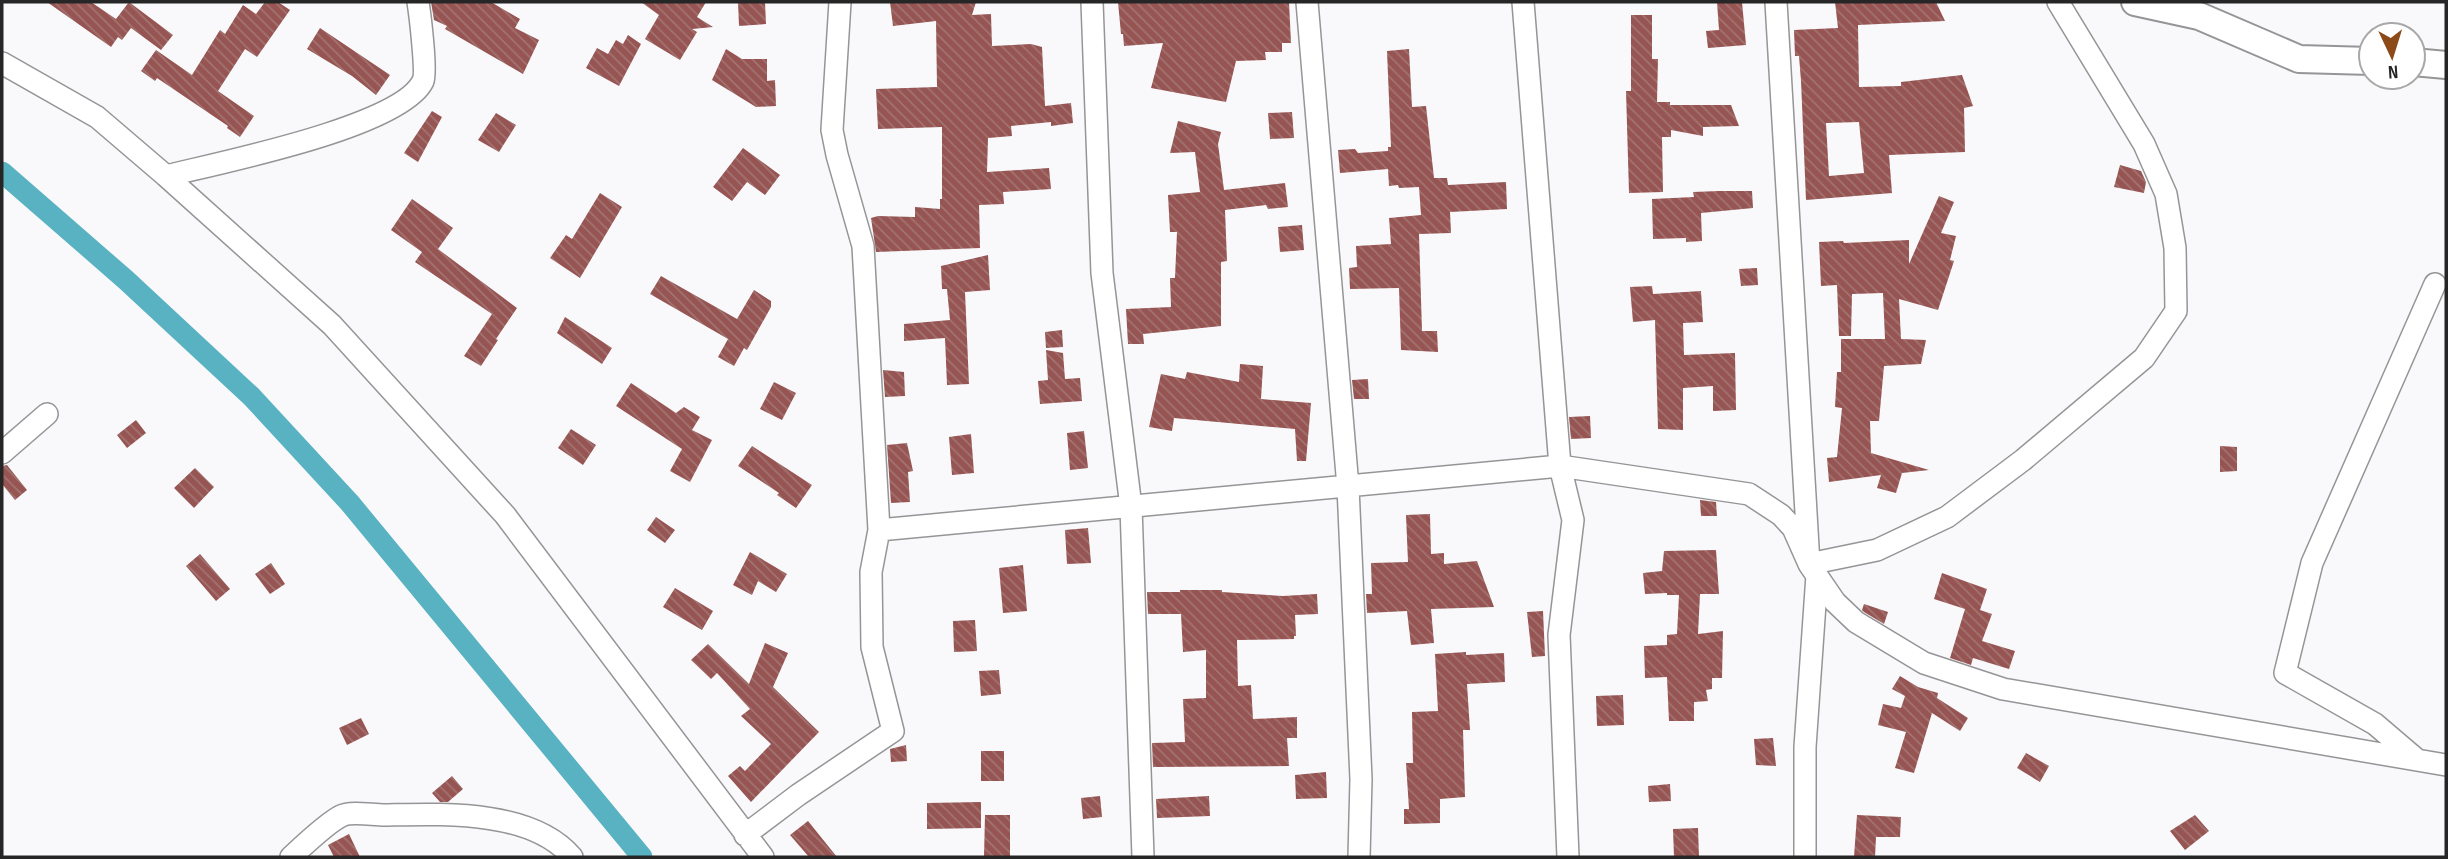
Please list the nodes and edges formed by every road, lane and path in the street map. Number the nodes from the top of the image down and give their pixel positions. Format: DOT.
graph roads {
  1 [pos="418,2"];
  2 [pos="840,2"];
  3 [pos="1092,2"];
  4 [pos="1307,2"];
  5 [pos="1524,2"];
  6 [pos="1776,2"];
  7 [pos="2058,2"];
  8 [pos="2135,2"];
  9 [pos="2197,9"];
  10 [pos="2357,61"];
  11 [pos="2,63"];
  12 [pos="2427,63"];
  13 [pos="2446,65"];
  14 [pos="166,176"];
  15 [pos="2435,284"];
  16 [pos="47,414"];
  17 [pos="2,453"];
  18 [pos="1560,466"];
  19 [pos="1348,488"];
  20 [pos="1130,507"];
  21 [pos="879,530"];
  22 [pos="1813,570"];
  23 [pos="2417,760"];
  24 [pos="2446,765"];
  25 [pos="745,835"];
  26 [pos="291,857"];
  27 [pos="572,857"];
  28 [pos="763,857"];
  29 [pos="1143,857"];
  30 [pos="1359,857"];
  31 [pos="1568,857"];
  32 [pos="1805,857"];
  1 -- 14 [label="street"];
  2 -- 21 [label="street"];
  3 -- 20 [label="street"];
  4 -- 19 [label="street"];
  5 -- 18 [label="street"];
  6 -- 22 [label="street"];
  7 -- 22 [label="street"];
  8 -- 9 [label="main road"];
  9 -- 10 [label="main road"];
  11 -- 14 [label="street"];
  12 -- 13 [label="main road"];
  14 -- 25 [label="street"];
  15 -- 23 [label="street"];
  16 -- 17 [label="street"];
  18 -- 19 [label="street"];
  18 -- 22 [label="street"];
  18 -- 31 [label="street"];
  19 -- 20 [label="street"];
  19 -- 30 [label="street"];
  20 -- 21 [label="street"];
  20 -- 29 [label="street"];
  21 -- 25 [label="street"];
  22 -- 23 [label="street"];
  22 -- 32 [label="street"];
  23 -- 24 [label="street"];
  25 -- 28 [label="street"];
  26 -- 27 [label="street"];
}
